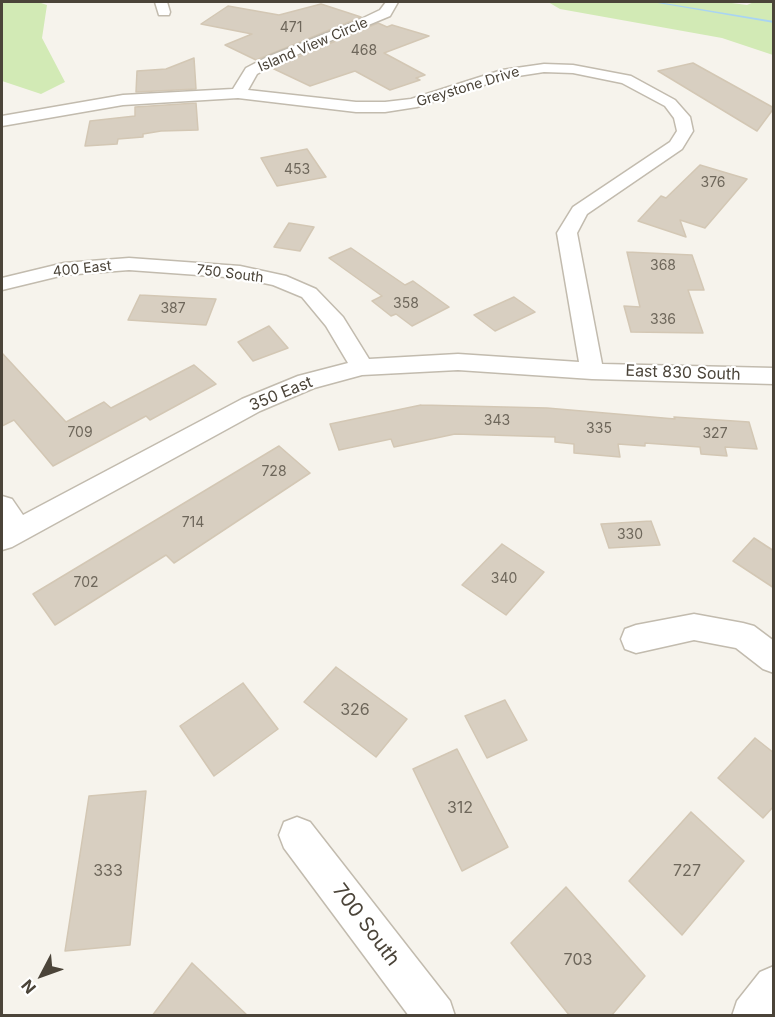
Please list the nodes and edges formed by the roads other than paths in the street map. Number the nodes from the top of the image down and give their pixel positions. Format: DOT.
graph roads {
  1 [pos="392,2"];
  2 [pos="238,93"];
  3 [pos="2,121"];
  4 [pos="129,264"];
  5 [pos="2,284"];
  6 [pos="362,367"];
  7 [pos="592,371"];
  8 [pos="774,376"];
  9 [pos="2,506"];
  10 [pos="10,534"];
  11 [pos="636,639"];
  12 [pos="774,660"];
  13 [pos="297,835"];
  14 [pos="774,986"];
  15 [pos="435,1016"];
  16 [pos="752,1016"];
  1 -- 2 [label="street, Island View Circle"];
  2 -- 3 [label="street, Greystone Drive"];
  2 -- 7 [label="street, Greystone Drive"];
  4 -- 5 [label="street, 400 East"];
  4 -- 6 [label="street, 750 South"];
  6 -- 7 [label="street, 350 East"];
  6 -- 10 [label="street, 350 East"];
  7 -- 8 [label="street, East 830 South"];
  9 -- 10 [label="street"];
  11 -- 12 [label="street"];
  13 -- 15 [label="street, 700 South"];
  14 -- 16 [label="street"];
}
